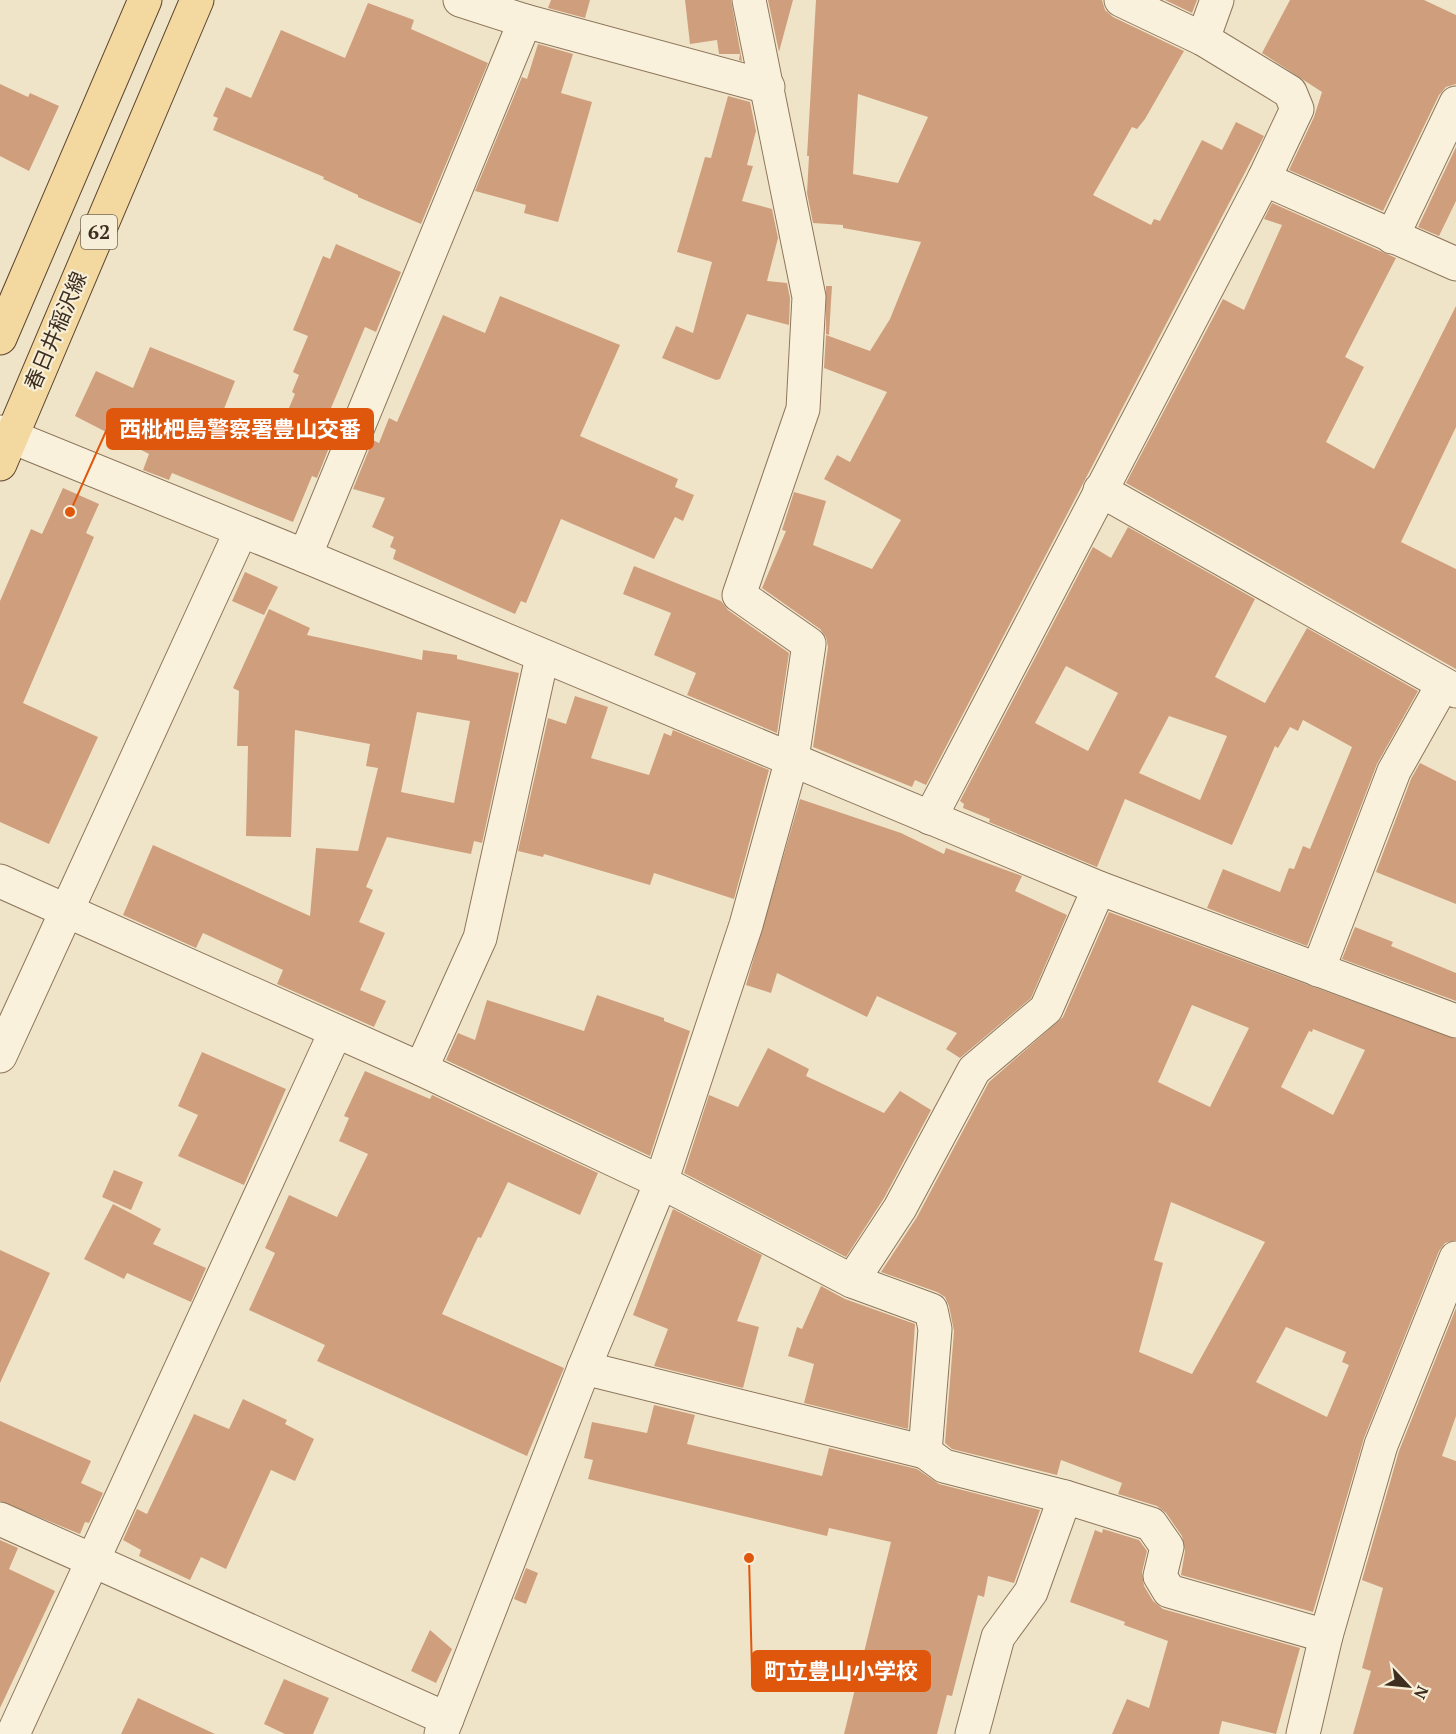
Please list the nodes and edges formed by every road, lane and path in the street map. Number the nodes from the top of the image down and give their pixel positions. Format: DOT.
graph roads {
  1 [pos="145,0"];
  2 [pos="197,0"];
  3 [pos="460,0"];
  4 [pos="749,0"];
  5 [pos="1121,0"];
  6 [pos="1217,0"];
  7 [pos="525,21"];
  8 [pos="1203,39"];
  9 [pos="768,87"];
  10 [pos="1456,103"];
  11 [pos="1264,179"];
  12 [pos="1392,237"];
  13 [pos="1456,264"];
  14 [pos="0,338"];
  15 [pos="4,445"];
  16 [pos="1100,490"];
  17 [pos="241,531"];
  18 [pos="305,556"];
  19 [pos="542,657"];
  20 [pos="1449,689"];
  21 [pos="792,759"];
  22 [pos="930,818"];
  23 [pos="0,881"];
  24 [pos="1099,888"];
  25 [pos="65,910"];
  26 [pos="1318,970"];
  27 [pos="1456,1021"];
  28 [pos="335,1033"];
  29 [pos="0,1056"];
  30 [pos="421,1069"];
  31 [pos="661,1182"];
  32 [pos="1456,1258"];
  33 [pos="852,1281"];
  34 [pos="584,1368"];
  35 [pos="925,1452"];
  36 [pos="1065,1497"];
  37 [pos="0,1519"];
  38 [pos="92,1561"];
  39 [pos="1326,1636"];
  40 [pos="444,1727"];
  41 [pos="13,1734"];
  42 [pos="972,1734"];
  43 [pos="1303,1734"];
  1 -- 14 [label="main road, 62"];
  2 -- 15 [label="main road, 春日井稲沢線 / 62"];
  3 -- 7 [label="street"];
  4 -- 9 [label="street"];
  5 -- 8 [label="street"];
  6 -- 8 [label="street"];
  7 -- 9 [label="street"];
  7 -- 18 [label="street"];
  8 -- 11 [label="street"];
  9 -- 21 [label="street"];
  10 -- 12 [label="street"];
  11 -- 12 [label="street"];
  11 -- 16 [label="street"];
  12 -- 13 [label="street"];
  15 -- 17 [label="street"];
  16 -- 20 [label="street"];
  16 -- 22 [label="street"];
  17 -- 18 [label="street"];
  17 -- 25 [label="street"];
  18 -- 19 [label="street"];
  19 -- 21 [label="street"];
  19 -- 30 [label="street"];
  20 -- 26 [label="street"];
  21 -- 22 [label="street"];
  21 -- 31 [label="street"];
  22 -- 24 [label="street"];
  23 -- 25 [label="street"];
  24 -- 26 [label="street"];
  24 -- 33 [label="street"];
  25 -- 28 [label="street"];
  25 -- 29 [label="street"];
  26 -- 27 [label="street"];
  28 -- 30 [label="street"];
  28 -- 38 [label="street"];
  30 -- 31 [label="street"];
  31 -- 33 [label="street"];
  31 -- 34 [label="street"];
  32 -- 39 [label="street"];
  33 -- 35 [label="street"];
  34 -- 35 [label="street"];
  34 -- 40 [label="street"];
  35 -- 36 [label="street"];
  36 -- 39 [label="street"];
  36 -- 42 [label="street"];
  37 -- 38 [label="street"];
  38 -- 40 [label="street"];
  38 -- 41 [label="street"];
  39 -- 43 [label="street"];
}
